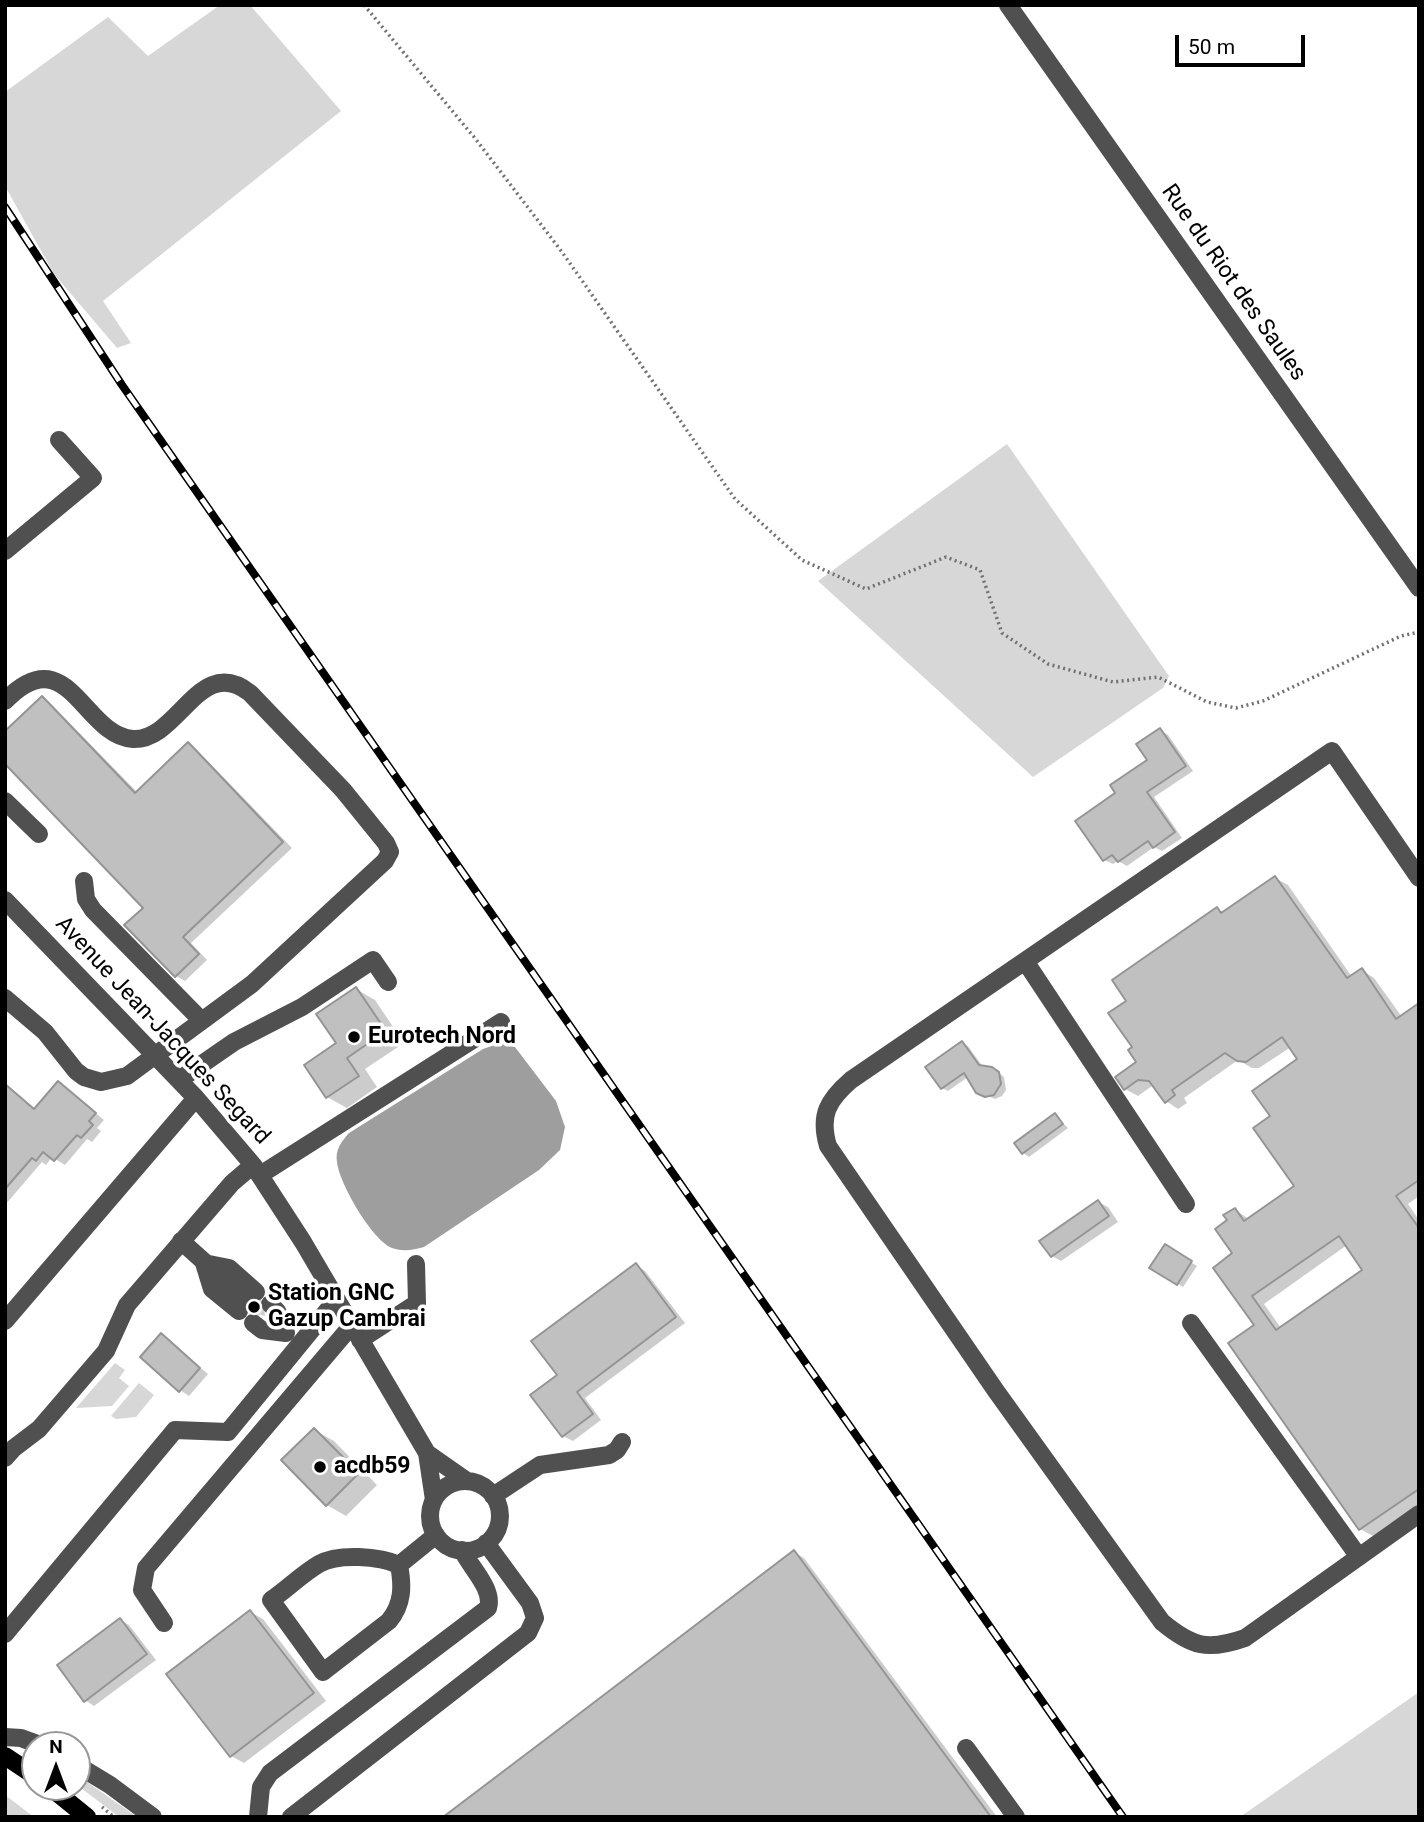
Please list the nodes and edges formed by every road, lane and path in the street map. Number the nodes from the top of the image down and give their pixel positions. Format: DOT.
graph roads {
  1 [pos="364,5"];
  2 [pos="1008,5"];
  3 [pos="59,440"];
  4 [pos="5,551"];
  5 [pos="1419,588"];
  6 [pos="1419,632"];
  7 [pos="5,701"];
  8 [pos="5,801"];
  9 [pos="38,834"];
  10 [pos="1419,878"];
  11 [pos="83,881"];
  12 [pos="5,900"];
  13 [pos="1025,961"];
  14 [pos="388,982"];
  15 [pos="5,998"];
  16 [pos="201,1020"];
  17 [pos="501,1022"];
  18 [pos="154,1054"];
  19 [pos="179,1080"];
  20 [pos="196,1098"];
  21 [pos="257,1170"];
  22 [pos="1186,1204"];
  23 [pos="181,1241"];
  24 [pos="416,1264"];
  25 [pos="336,1300"];
  26 [pos="254,1307"];
  27 [pos="5,1321"];
  28 [pos="1191,1323"];
  29 [pos="286,1333"];
  30 [pos="356,1333"];
  31 [pos="300,1345"];
  32 [pos="622,1442"];
  33 [pos="427,1453"];
  34 [pos="5,1458"];
  35 [pos="467,1481"];
  36 [pos="493,1496"];
  37 [pos="434,1500"];
  38 [pos="1419,1514"];
  39 [pos="436,1535"];
  40 [pos="486,1543"];
  41 [pos="462,1550"];
  42 [pos="1359,1557"];
  43 [pos="399,1565"];
  44 [pos="164,1623"];
  45 [pos="5,1634"];
  46 [pos="966,1748"];
  47 [pos="5,1756"];
  48 [pos="21,1767"];
  49 [pos="91,1773"];
  50 [pos="67,1801"];
  51 [pos="87,1817"];
  52 [pos="153,1817"];
  53 [pos="258,1817"];
  54 [pos="291,1817"];
  55 [pos="1016,1817"];
  1 -- 6 [label="path"];
  2 -- 5 [label="street, Rue du Riot des Saules"];
  3 -- 4 [label="street"];
  7 -- 16 [label="street"];
  8 -- 9 [label="street"];
  10 -- 13 [label="street"];
  11 -- 16 [label="street"];
  12 -- 18 [label="street, Avenue Jean-Jacques Segard"];
  13 -- 22 [label="street"];
  13 -- 42 [label="street"];
  14 -- 19 [label="street"];
  15 -- 18 [label="street"];
  16 -- 18 [label="street"];
  17 -- 21 [label="street"];
  18 -- 19 [label="street, Avenue Jean-Jacques Segard"];
  19 -- 20 [label="street, Avenue Jean-Jacques Segard"];
  20 -- 21 [label="street, Avenue Jean-Jacques Segard"];
  20 -- 27 [label="street"];
  21 -- 23 [label="street"];
  21 -- 25 [label="street, Avenue Jean-Jacques Segard"];
  23 -- 26 [label="street"];
  23 -- 34 [label="street"];
  24 -- 30 [label="street"];
  25 -- 30 [label="street, Avenue Jean-Jacques Segard"];
  25 -- 31 [label="street"];
  26 -- 29 [label="street"];
  26 -- 29 [label="street"];
  28 -- 42 [label="street"];
  29 -- 31 [label="street"];
  30 -- 33 [label="street, Avenue Jean-Jacques Segard"];
  30 -- 44 [label="street"];
  31 -- 45 [label="street"];
  32 -- 36 [label="street"];
  33 -- 35 [label="street, Avenue Jean-Jacques Segard"];
  33 -- 37 [label="street, Avenue Jean-Jacques Segard"];
  35 -- 36 [label="street"];
  35 -- 37 [label="street"];
  36 -- 40 [label="street"];
  37 -- 39 [label="street"];
  38 -- 42 [label="street"];
  39 -- 41 [label="street"];
  39 -- 43 [label="street"];
  40 -- 41 [label="street"];
  40 -- 54 [label="street"];
  41 -- 53 [label="street"];
  43 -- 43 [label="street"];
  46 -- 55 [label="street"];
  47 -- 48 [label="main road"];
  49 -- 52 [label="street"];
  50 -- 51 [label="main road"];
}
